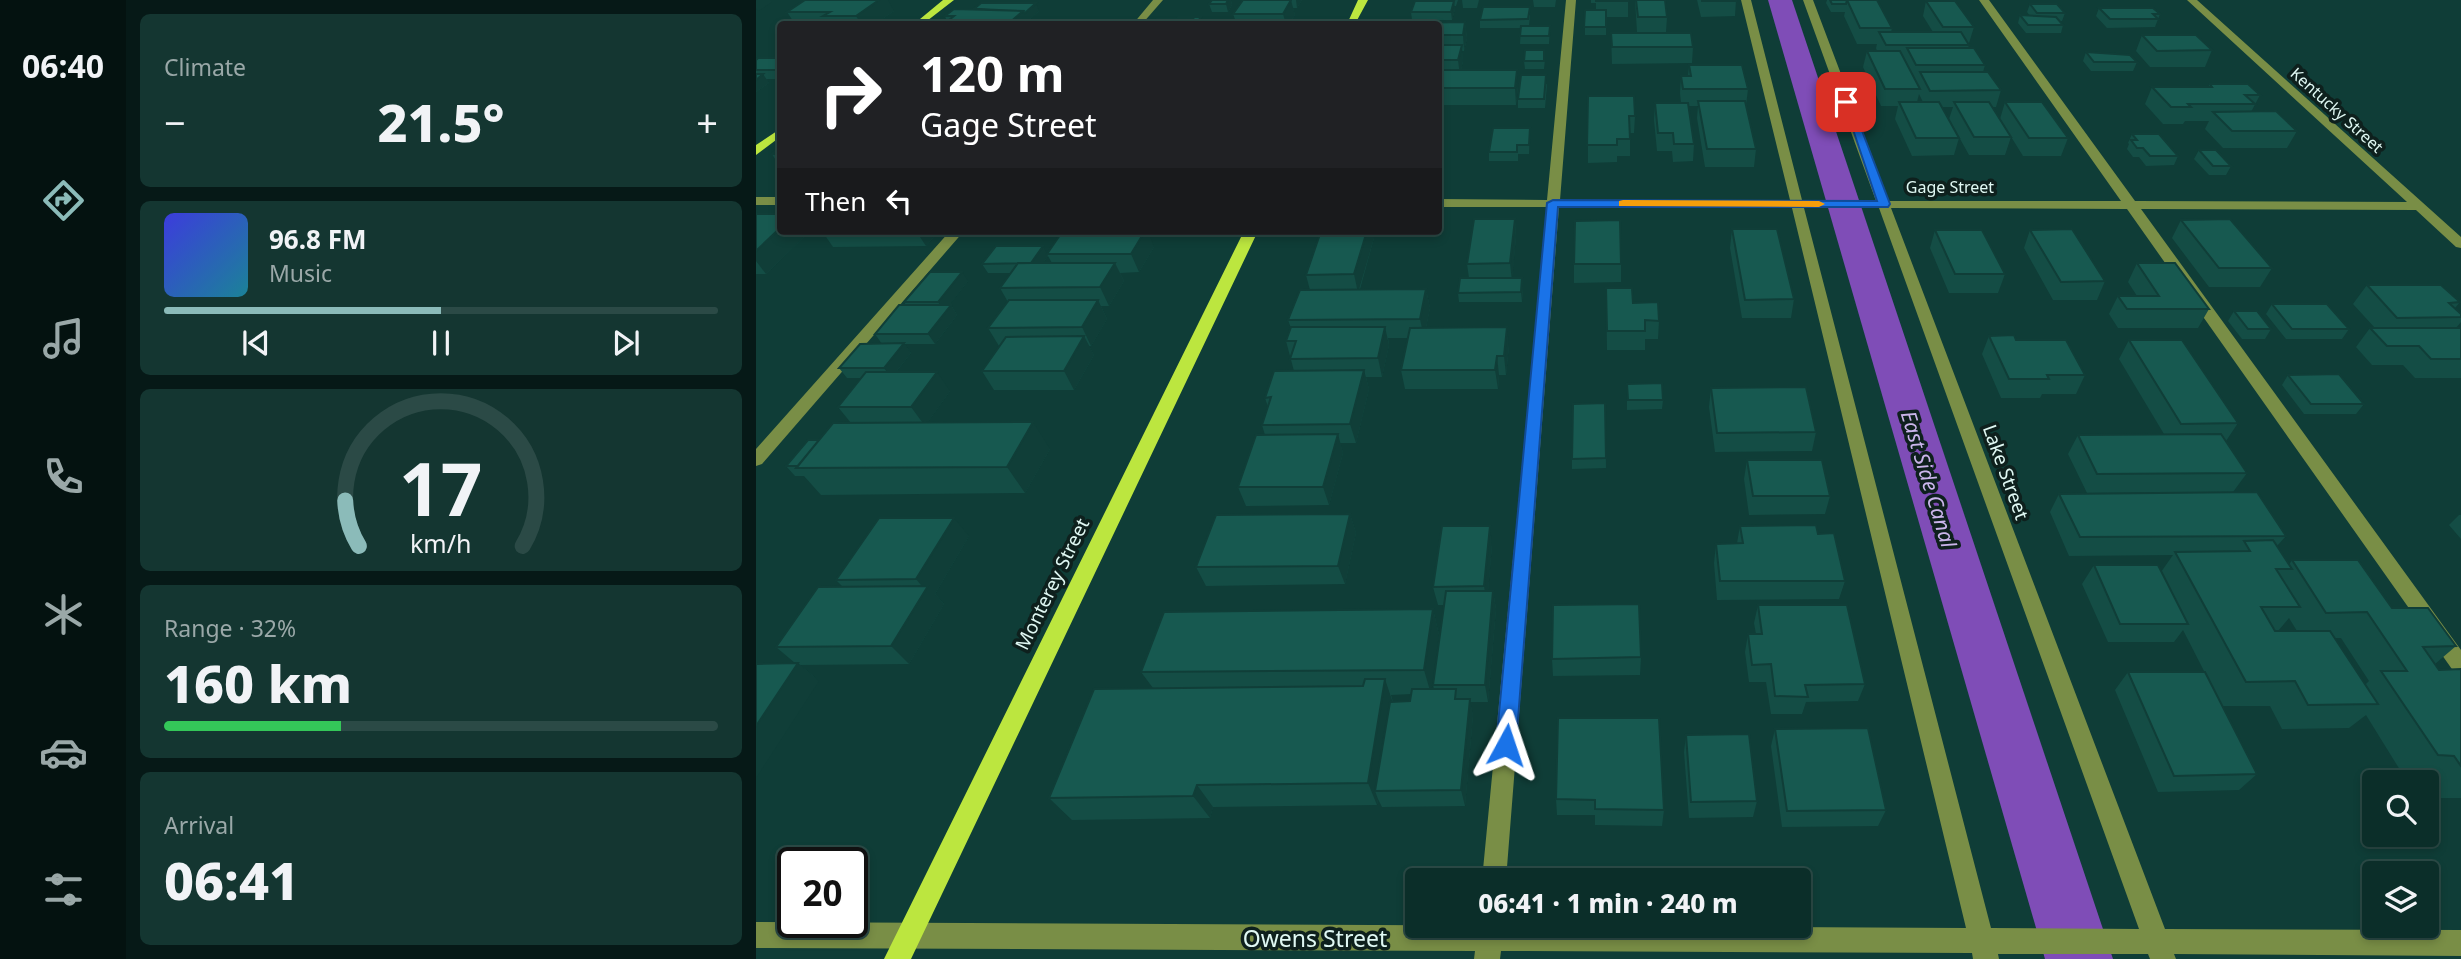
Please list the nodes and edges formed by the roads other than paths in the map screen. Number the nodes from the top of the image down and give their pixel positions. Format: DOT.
graph roads {
  1 [pos="949,0"];
  2 [pos="1158,0"];
  3 [pos="1363,0"];
  4 [pos="1571,0"];
  5 [pos="1746,0"];
  6 [pos="1808,0"];
  7 [pos="1984,0"];
  8 [pos="2192,0"];
  9 [pos="922,21"];
  10 [pos="1140,21"];
  11 [pos="1352,21"];
  12 [pos="777,134"];
  13 [pos="756,151"];
  14 [pos="756,201"];
  15 [pos="777,201"];
  16 [pos="1442,203"];
  17 [pos="1553,203"];
  18 [pos="1798,204"];
  19 [pos="1884,204"];
  20 [pos="2131,205"];
  21 [pos="2419,206"];
  22 [pos="953,235"];
  23 [pos="1249,235"];
  24 [pos="2461,244"];
  25 [pos="756,460"];
  26 [pos="2461,666"];
  27 [pos="1495,868"];
  28 [pos="756,935"];
  29 [pos="908,936"];
  30 [pos="1489,941"];
  31 [pos="2461,943"];
  32 [pos="1984,950"];
  33 [pos="2160,950"];
  34 [pos="897,959"];
  1 -- 9 [label="main road"];
  2 -- 10 [label="street"];
  3 -- 11 [label="main road"];
  4 -- 17 [label="street"];
  5 -- 18 [label="street"];
  6 -- 19 [label="street, Lake Street"];
  7 -- 20 [label="street"];
  8 -- 21 [label="street, Kentucky Street"];
  12 -- 13 [label="main road"];
  14 -- 15 [label="street"];
  16 -- 17 [label="street, Gage Street"];
  17 -- 18 [label="street, Gage Street"];
  17 -- 27 [label="street"];
  18 -- 19 [label="street, Gage Street"];
  18 -- 32 [label="street"];
  19 -- 20 [label="street, Gage Street"];
  19 -- 33 [label="street, Lake Street"];
  20 -- 21 [label="street, Gage Street"];
  20 -- 26 [label="street"];
  21 -- 24 [label="street, Kentucky Street"];
  22 -- 25 [label="street"];
  23 -- 29 [label="main road, Monterey Street"];
  28 -- 29 [label="street, Owens Street"];
  29 -- 30 [label="street, Owens Street"];
  29 -- 34 [label="main road, Monterey Street"];
  30 -- 32 [label="street, Owens Street"];
  31 -- 33 [label="street, Owens Street"];
  32 -- 33 [label="street, Owens Street"];
}
